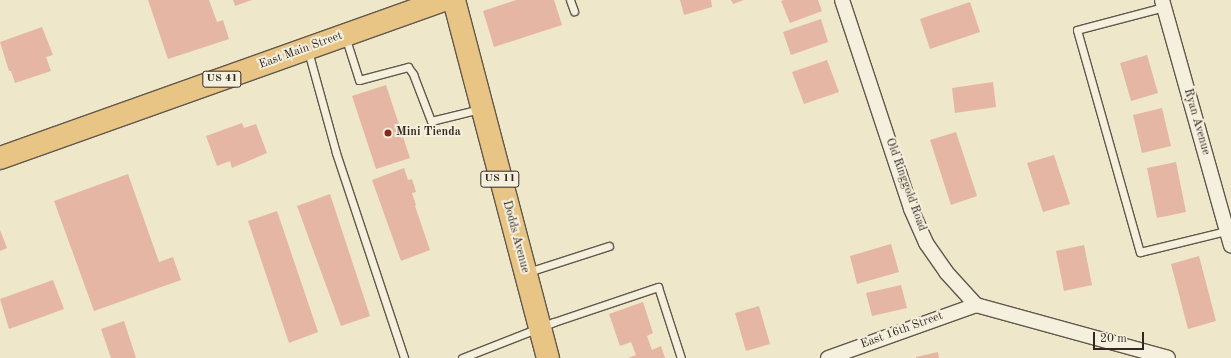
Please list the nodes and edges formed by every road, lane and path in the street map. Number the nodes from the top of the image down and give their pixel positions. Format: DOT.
graph roads {
  1 [pos="443,0"];
  2 [pos="454,0"];
  3 [pos="570,0"];
  4 [pos="842,0"];
  5 [pos="1163,4"];
  6 [pos="574,10"];
  7 [pos="345,35"];
  8 [pos="307,48"];
  9 [pos="482,108"];
  10 [pos="0,158"];
  11 [pos="1226,231"];
  12 [pos="1231,245"];
  13 [pos="609,246"];
  14 [pos="524,273"];
  15 [pos="976,304"];
  16 [pos="540,328"];
  17 [pos="404,358"];
  18 [pos="462,358"];
  19 [pos="548,358"];
  20 [pos="681,358"];
  21 [pos="828,358"];
  22 [pos="1168,358"];
  1 -- 7 [label="main road, East Main Street / US 41"];
  2 -- 9 [label="main road, Dodds Avenue / US 11"];
  3 -- 6 [label="lane"];
  4 -- 15 [label="street, Old Ringgold Road"];
  5 -- 11 [label="street, Ryan Avenue"];
  5 -- 11 [label="lane"];
  7 -- 8 [label="main road, East Main Street / US 41"];
  7 -- 9 [label="lane"];
  8 -- 10 [label="main road, East Main Street / US 41"];
  8 -- 17 [label="lane"];
  9 -- 14 [label="main road, Dodds Avenue / US 11"];
  11 -- 12 [label="street, Ryan Avenue"];
  13 -- 14 [label="lane"];
  14 -- 16 [label="main road, Dodds Avenue / US 11"];
  15 -- 21 [label="street, East 16th Street"];
  15 -- 22 [label="street"];
  16 -- 18 [label="lane"];
  16 -- 19 [label="main road, Dodds Avenue / US 11"];
  16 -- 20 [label="lane"];
}
